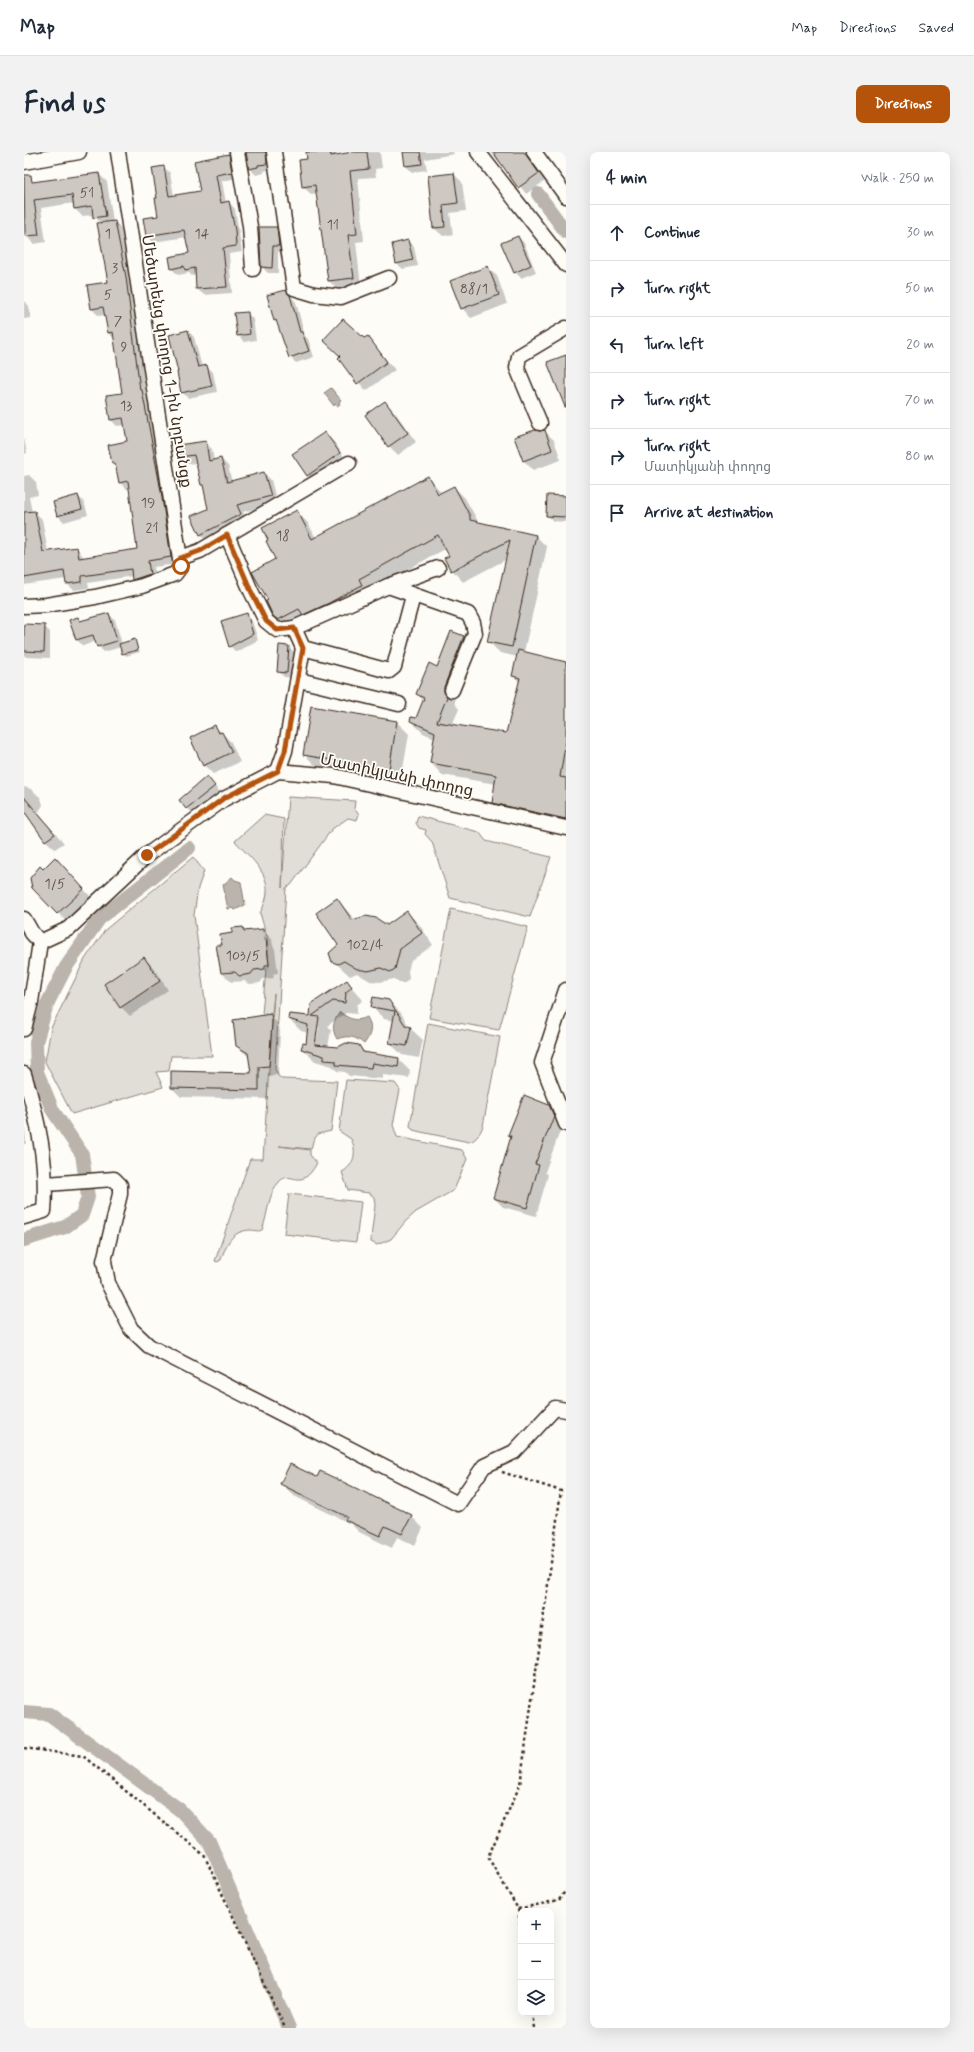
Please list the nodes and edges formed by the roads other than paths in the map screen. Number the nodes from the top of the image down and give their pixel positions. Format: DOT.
graph roads {
  1 [pos="79,152"];
  2 [pos="118,152"];
  3 [pos="237,152"];
  4 [pos="274,152"];
  5 [pos="478,152"];
  6 [pos="534,152"];
  7 [pos="24,162"];
  8 [pos="566,196"];
  9 [pos="566,265"];
  10 [pos="253,269"];
  11 [pos="389,278"];
  12 [pos="566,328"];
  13 [pos="540,423"];
  14 [pos="350,463"];
  15 [pos="227,535"];
  16 [pos="180,558"];
  17 [pos="438,568"];
  18 [pos="388,586"];
  19 [pos="413,596"];
  20 [pos="24,606"];
  21 [pos="294,628"];
  22 [pos="303,648"];
  23 [pos="299,680"];
  24 [pos="452,690"];
  25 [pos="399,704"];
  26 [pos="278,771"];
  27 [pos="566,828"];
  28 [pos="24,919"];
  29 [pos="40,942"];
  30 [pos="566,990"];
  31 [pos="24,1030"];
  32 [pos="24,1074"];
  33 [pos="566,1124"];
  34 [pos="46,1184"];
  35 [pos="24,1217"];
  36 [pos="566,1410"];
  1 -- 7 [label="street"];
  2 -- 16 [label="street, Մեծարենց փողոց 1-ին նրբանցք"];
  3 -- 10 [label="street"];
  4 -- 11 [label="street"];
  5 -- 9 [label="street"];
  6 -- 8 [label="street"];
  12 -- 13 [label="street"];
  14 -- 15 [label="street"];
  15 -- 16 [label="street"];
  15 -- 21 [label="street"];
  16 -- 20 [label="street, Մեծարենց փողոց 1-ին նրբանցք"];
  17 -- 18 [label="street"];
  18 -- 19 [label="street"];
  18 -- 21 [label="street"];
  19 -- 22 [label="street"];
  19 -- 24 [label="street"];
  21 -- 22 [label="street"];
  22 -- 23 [label="street"];
  23 -- 25 [label="street"];
  23 -- 26 [label="street"];
  26 -- 27 [label="street, Մատիկյանի փողոց"];
  26 -- 29 [label="street"];
  28 -- 29 [label="street"];
  29 -- 31 [label="street"];
  30 -- 33 [label="street"];
  32 -- 34 [label="street"];
  34 -- 35 [label="street"];
  34 -- 36 [label="street"];
}
